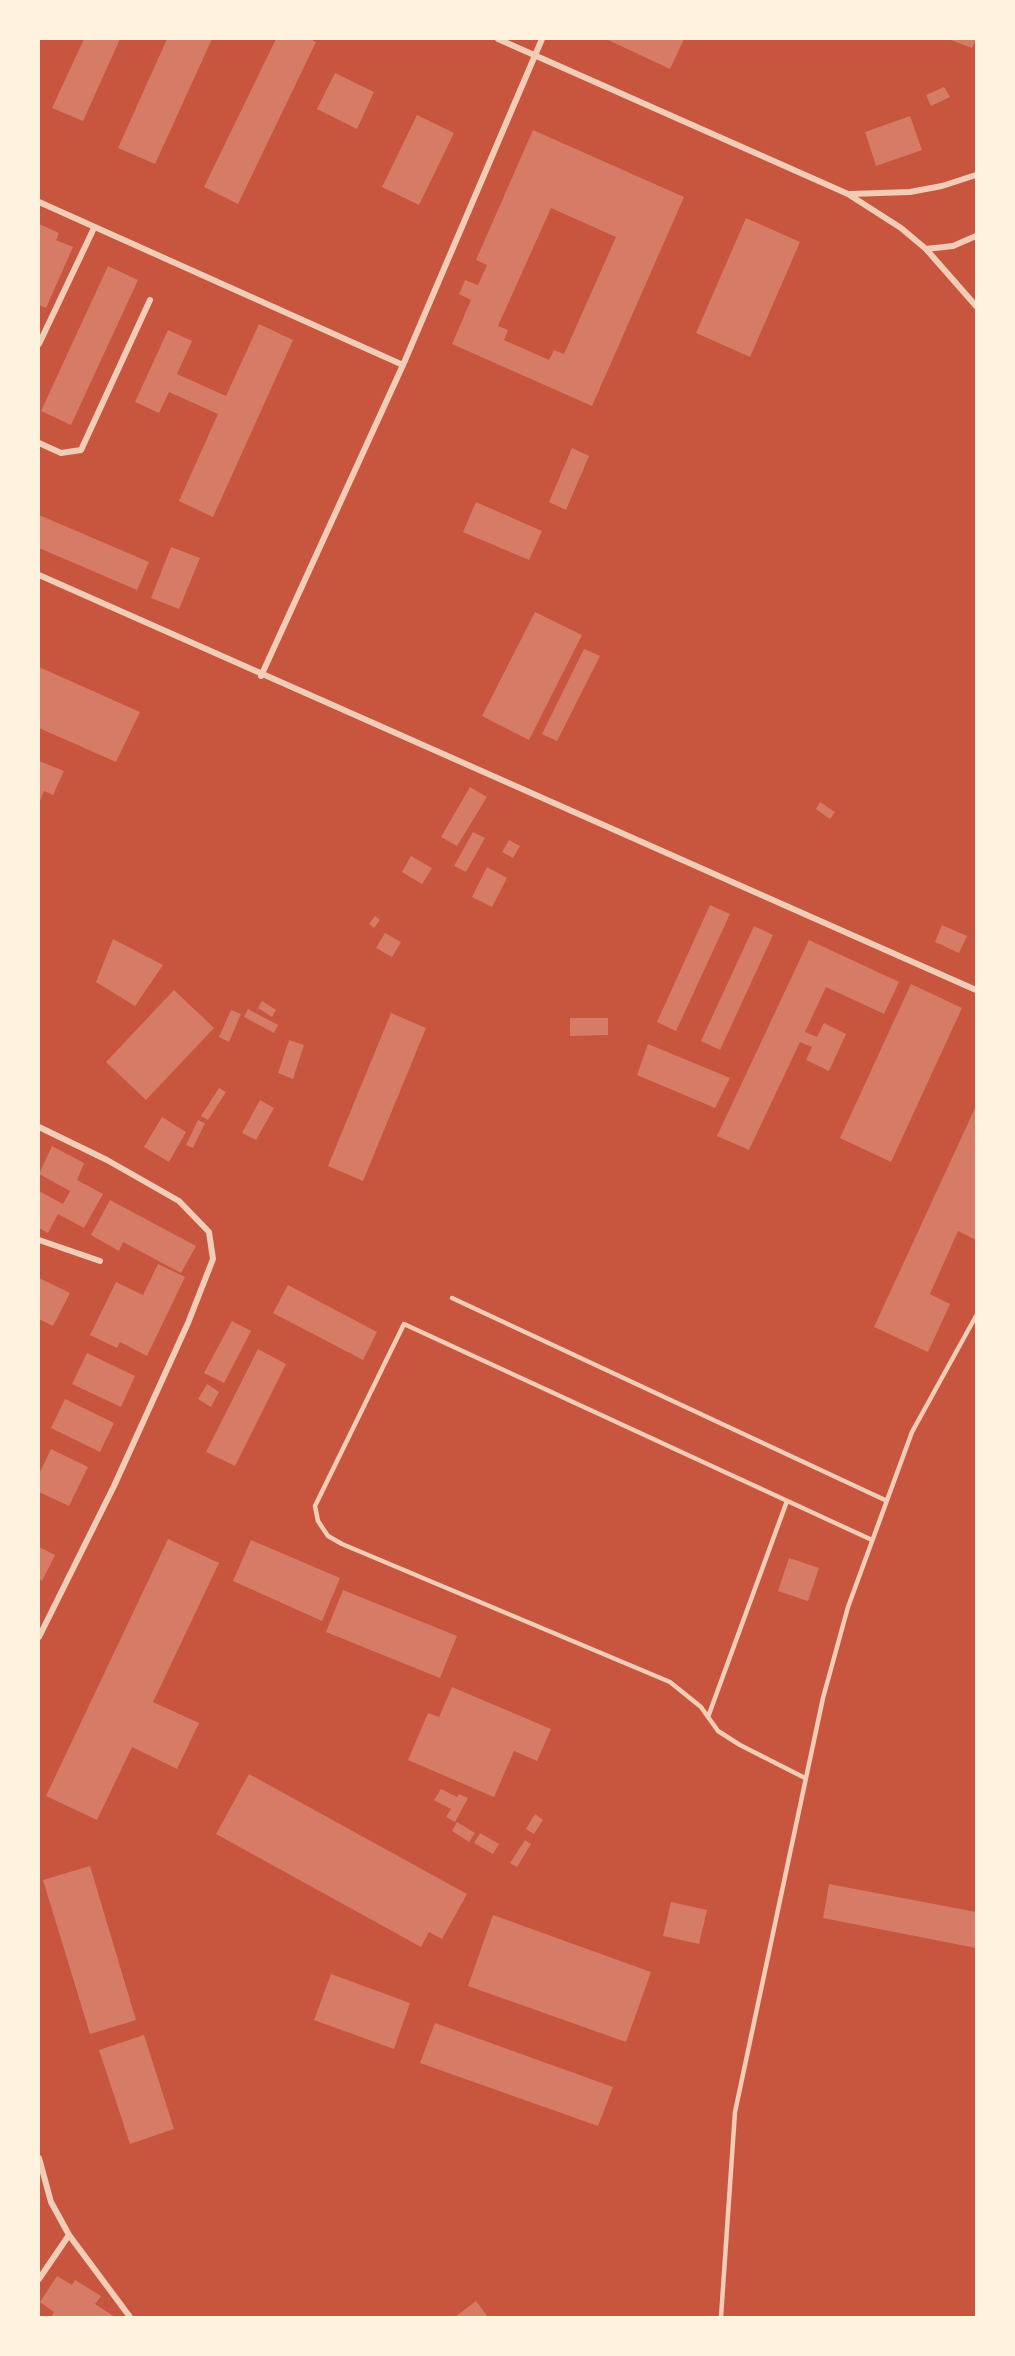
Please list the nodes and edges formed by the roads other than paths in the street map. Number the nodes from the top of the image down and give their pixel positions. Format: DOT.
graph roads {
  1 [pos="498,39"];
  2 [pos="542,39"];
  3 [pos="535,55"];
  4 [pos="976,174"];
  5 [pos="848,195"];
  6 [pos="39,202"];
  7 [pos="94,228"];
  8 [pos="976,236"];
  9 [pos="926,249"];
  10 [pos="150,300"];
  11 [pos="976,306"];
  12 [pos="39,344"];
  13 [pos="403,364"];
  14 [pos="39,443"];
  15 [pos="39,575"];
  16 [pos="261,676"];
  17 [pos="976,990"];
  18 [pos="39,1127"];
  19 [pos="39,1240"];
  20 [pos="100,1261"];
  21 [pos="452,1298"];
  22 [pos="976,1316"];
  23 [pos="885,1500"];
  24 [pos="787,1501"];
  25 [pos="872,1540"];
  26 [pos="39,1637"];
  27 [pos="708,1717"];
  28 [pos="805,1778"];
  29 [pos="39,2158"];
  30 [pos="69,2235"];
  31 [pos="39,2279"];
  32 [pos="130,2317"];
  33 [pos="721,2317"];
  1 -- 3 [label="street"];
  2 -- 3 [label="street"];
  3 -- 5 [label="street"];
  3 -- 13 [label="street"];
  4 -- 5 [label="street"];
  5 -- 9 [label="street"];
  6 -- 7 [label="street"];
  7 -- 12 [label="street"];
  7 -- 13 [label="street"];
  8 -- 9 [label="street"];
  9 -- 11 [label="street"];
  10 -- 14 [label="street"];
  13 -- 16 [label="street"];
  15 -- 16 [label="street"];
  16 -- 17 [label="street"];
  18 -- 26 [label="street"];
  19 -- 20 [label="street"];
  21 -- 23 [label="lane"];
  22 -- 23 [label="lane"];
  23 -- 25 [label="lane"];
  24 -- 25 [label="lane"];
  24 -- 27 [label="lane"];
  24 -- 27 [label="lane"];
  25 -- 28 [label="lane"];
  27 -- 28 [label="lane"];
  28 -- 33 [label="lane"];
  29 -- 30 [label="street"];
  30 -- 31 [label="street"];
  30 -- 32 [label="street"];
}
